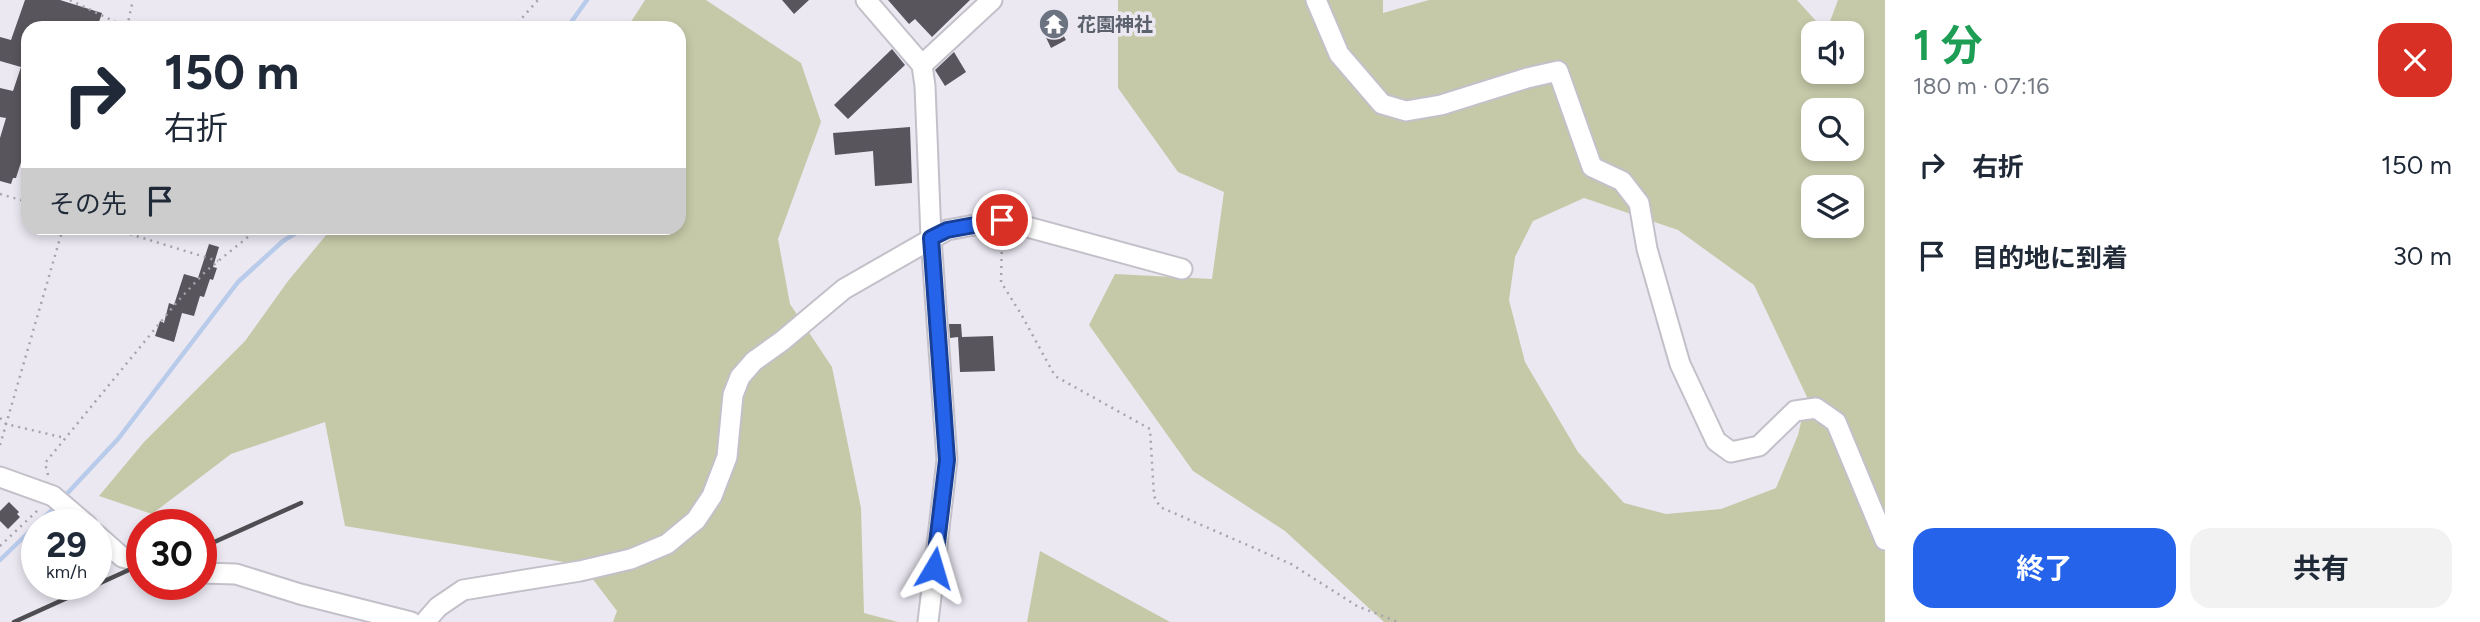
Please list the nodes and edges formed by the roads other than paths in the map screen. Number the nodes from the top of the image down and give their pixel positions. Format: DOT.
graph roads {
  1 [pos="866,0"];
  2 [pos="992,0"];
  3 [pos="1316,0"];
  4 [pos="922,65"];
  5 [pos="931,238"];
  6 [pos="1182,269"];
  7 [pos="0,477"];
  8 [pos="68,509"];
  9 [pos="1885,540"];
  10 [pos="217,574"];
  11 [pos="411,622"];
  12 [pos="425,622"];
  13 [pos="928,622"];
  1 -- 4 [label="street"];
  2 -- 4 [label="street"];
  3 -- 9 [label="street"];
  4 -- 5 [label="street"];
  5 -- 6 [label="street"];
  5 -- 12 [label="street"];
  5 -- 13 [label="street"];
  7 -- 8 [label="street"];
  10 -- 11 [label="street"];
}
